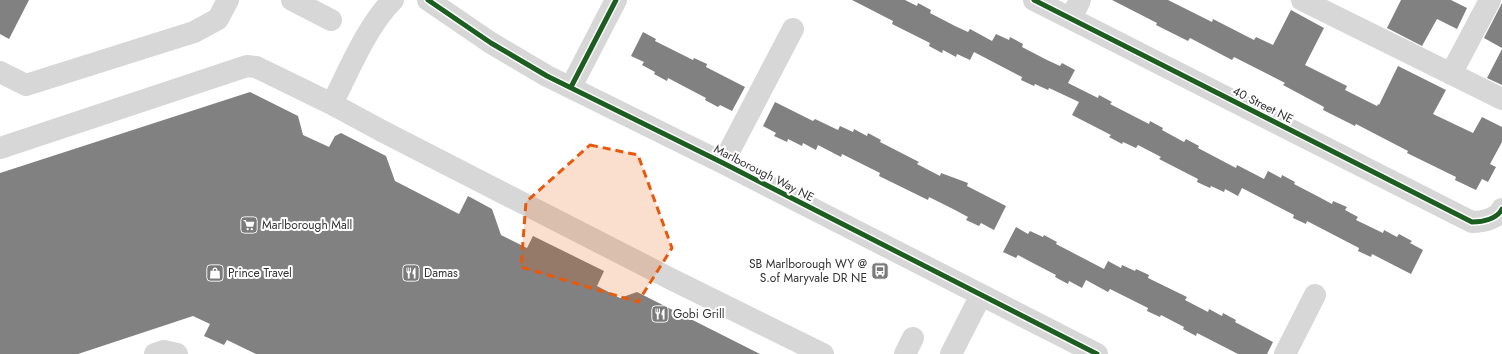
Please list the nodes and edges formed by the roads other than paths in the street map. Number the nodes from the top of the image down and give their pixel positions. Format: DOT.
graph roads {
  1 [pos="228,0"];
  2 [pos="292,0"];
  3 [pos="393,0"];
  4 [pos="616,0"];
  5 [pos="1034,0"];
  6 [pos="1302,0"];
  7 [pos="1490,0"];
  8 [pos="441,4"];
  9 [pos="1075,9"];
  10 [pos="331,20"];
  11 [pos="793,29"];
  12 [pos="0,72"];
  13 [pos="1451,74"];
  14 [pos="571,87"];
  15 [pos="1502,99"];
  16 [pos="332,104"];
  17 [pos="0,148"];
  18 [pos="723,163"];
  19 [pos="1502,209"];
  20 [pos="981,295"];
  21 [pos="1315,295"];
  22 [pos="155,354"];
  23 [pos="177,354"];
  24 [pos="823,354"];
  25 [pos="951,354"];
  26 [pos="1097,354"];
  27 [pos="1285,354"];
  1 -- 12 [label="street"];
  2 -- 10 [label="street"];
  3 -- 16 [label="street"];
  4 -- 14 [label="street"];
  5 -- 9 [label="street, 40 Street NE"];
  6 -- 13 [label="street"];
  7 -- 13 [label="street"];
  8 -- 14 [label="street, Marlborough Way NE"];
  9 -- 19 [label="street, 40 Street NE"];
  11 -- 18 [label="street"];
  13 -- 15 [label="street"];
  14 -- 18 [label="street, Marlborough Way NE"];
  16 -- 17 [label="street"];
  16 -- 24 [label="street"];
  18 -- 20 [label="street, Marlborough Way NE"];
  20 -- 25 [label="street"];
  20 -- 26 [label="street, Marlborough Way NE"];
  21 -- 27 [label="street"];
  22 -- 23 [label="street"];
}
